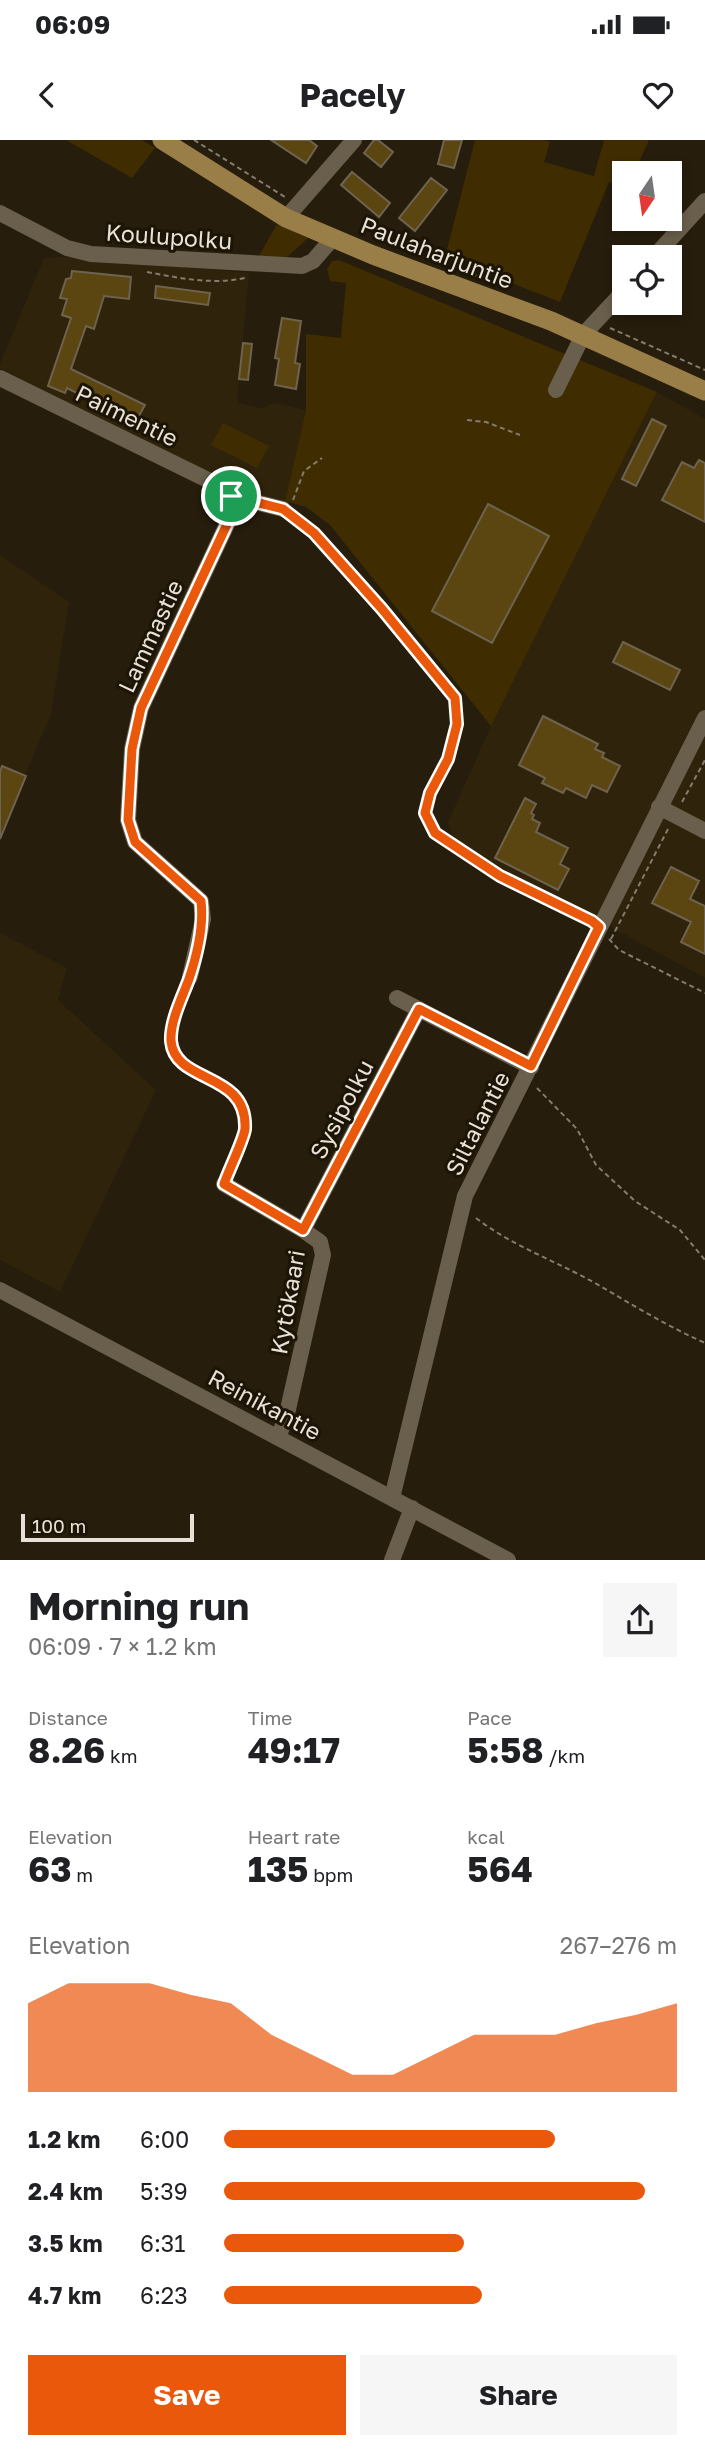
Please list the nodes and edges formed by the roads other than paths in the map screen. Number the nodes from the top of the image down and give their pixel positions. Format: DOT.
graph roads {
  1 [pos="162,140"];
  2 [pos="354,140"];
  3 [pos="705,201"];
  4 [pos="292,211"];
  5 [pos="0,213"];
  6 [pos="333,238"];
  7 [pos="665,245"];
  8 [pos="612,304"];
  9 [pos="589,328"];
  10 [pos="0,378"];
  11 [pos="556,390"];
  12 [pos="705,391"];
  13 [pos="231,496"];
  14 [pos="283,509"];
  15 [pos="705,718"];
  16 [pos="659,807"];
  17 [pos="705,831"];
  18 [pos="190,977"];
  19 [pos="397,998"];
  20 [pos="419,1009"];
  21 [pos="531,1066"];
  22 [pos="224,1184"];
  23 [pos="303,1230"];
  24 [pos="0,1290"];
  25 [pos="278,1437"];
  26 [pos="392,1498"];
  27 [pos="412,1507"];
  28 [pos="392,1560"];
  29 [pos="508,1560"];
  1 -- 4 [label="main road, Paulaharjuntie"];
  2 -- 4 [label="street"];
  3 -- 7 [label="street"];
  4 -- 6 [label="main road, Paulaharjuntie"];
  5 -- 6 [label="street, Koulupolku"];
  6 -- 9 [label="main road, Paulaharjuntie"];
  8 -- 9 [label="street"];
  9 -- 11 [label="street"];
  9 -- 12 [label="main road, Paulaharjuntie"];
  10 -- 13 [label="street, Paimentie"];
  13 -- 14 [label="street, Paimentie"];
  13 -- 18 [label="street, Lammastie"];
  15 -- 16 [label="street, Siltalantie"];
  16 -- 17 [label="street"];
  16 -- 21 [label="street, Siltalantie"];
  19 -- 20 [label="street"];
  20 -- 21 [label="street"];
  20 -- 23 [label="street, Sysipolku"];
  21 -- 26 [label="street, Siltalantie"];
  22 -- 23 [label="street, Kytökaari"];
  23 -- 25 [label="street, Kytökaari"];
  24 -- 25 [label="street, Reinikantie"];
  25 -- 26 [label="street, Reinikantie"];
  26 -- 27 [label="street, Reinikantie"];
  27 -- 28 [label="street"];
  27 -- 29 [label="street, Reinikantie"];
}
